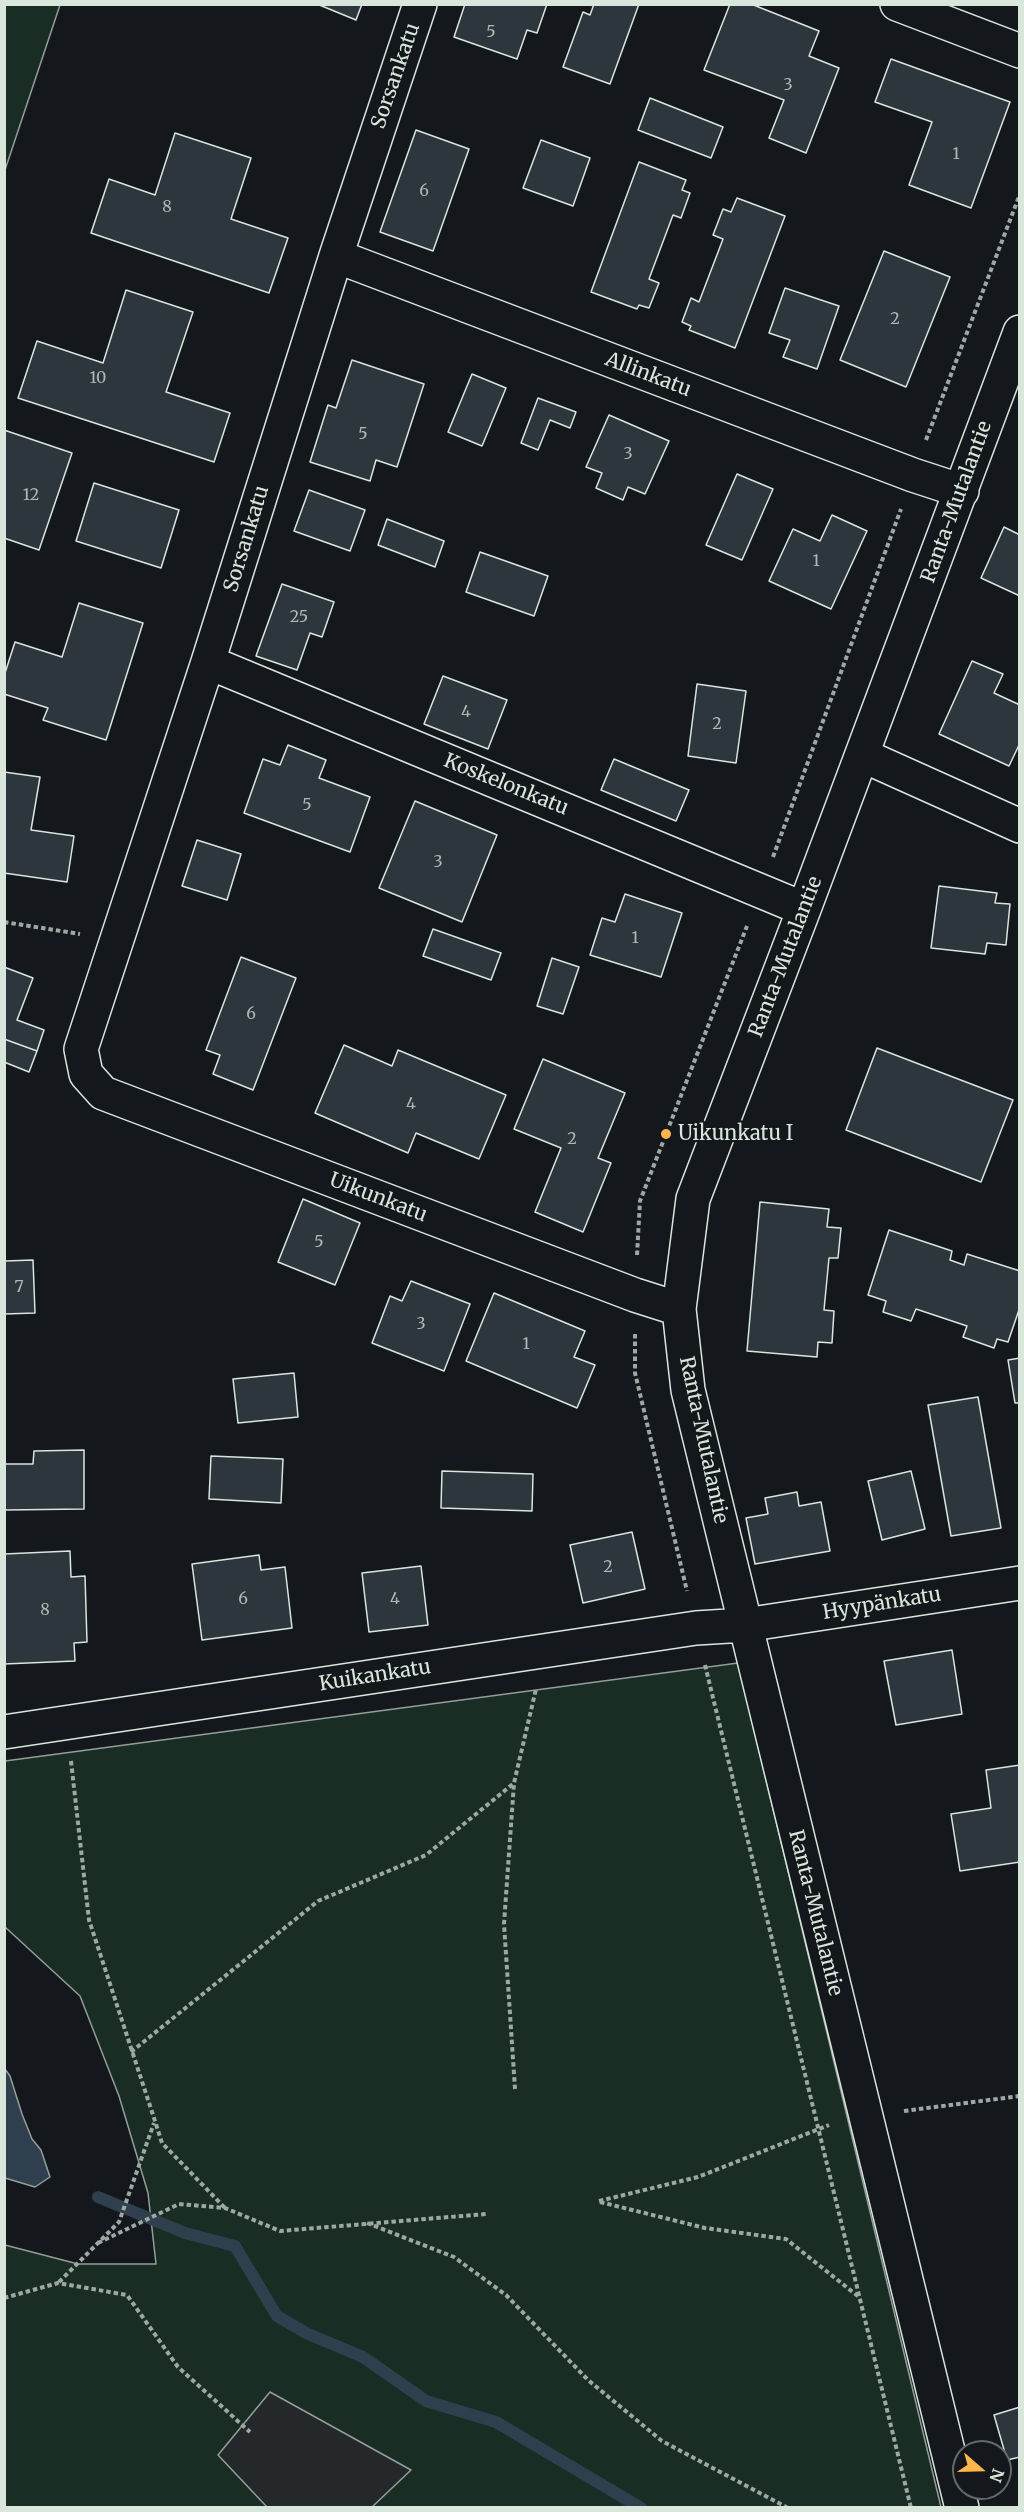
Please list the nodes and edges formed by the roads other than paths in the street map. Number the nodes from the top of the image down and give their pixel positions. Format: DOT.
graph roads {
  1 [pos="420,4"];
  2 [pos="897,4"];
  3 [pos="1020,51"];
  4 [pos="336,256"];
  5 [pos="1020,332"];
  6 [pos="962,491"];
  7 [pos="208,662"];
  8 [pos="862,755"];
  9 [pos="1020,826"];
  10 [pos="804,909"];
  11 [pos="86,1074"];
  12 [pos="679,1309"];
  13 [pos="1020,1583"];
  14 [pos="745,1625"];
  15 [pos="4,1732"];
  16 [pos="962,2508"];
  1 -- 4 [label="street, Sorsankatu"];
  2 -- 3 [label="street"];
  4 -- 6 [label="street, Allinkatu"];
  4 -- 7 [label="street, Sorsankatu"];
  5 -- 6 [label="street, Ranta-Mutalantie"];
  6 -- 8 [label="street, Ranta-Mutalantie"];
  7 -- 10 [label="street, Koskelonkatu"];
  7 -- 11 [label="street, Sorsankatu"];
  8 -- 9 [label="street"];
  8 -- 10 [label="street, Ranta-Mutalantie"];
  10 -- 12 [label="street, Ranta-Mutalantie"];
  11 -- 12 [label="street, Uikunkatu"];
  12 -- 14 [label="street, Ranta-Mutalantie"];
  13 -- 14 [label="street, Hyypänkatu"];
  14 -- 15 [label="street, Kuikankatu"];
  14 -- 16 [label="street, Ranta-Mutalantie"];
}
